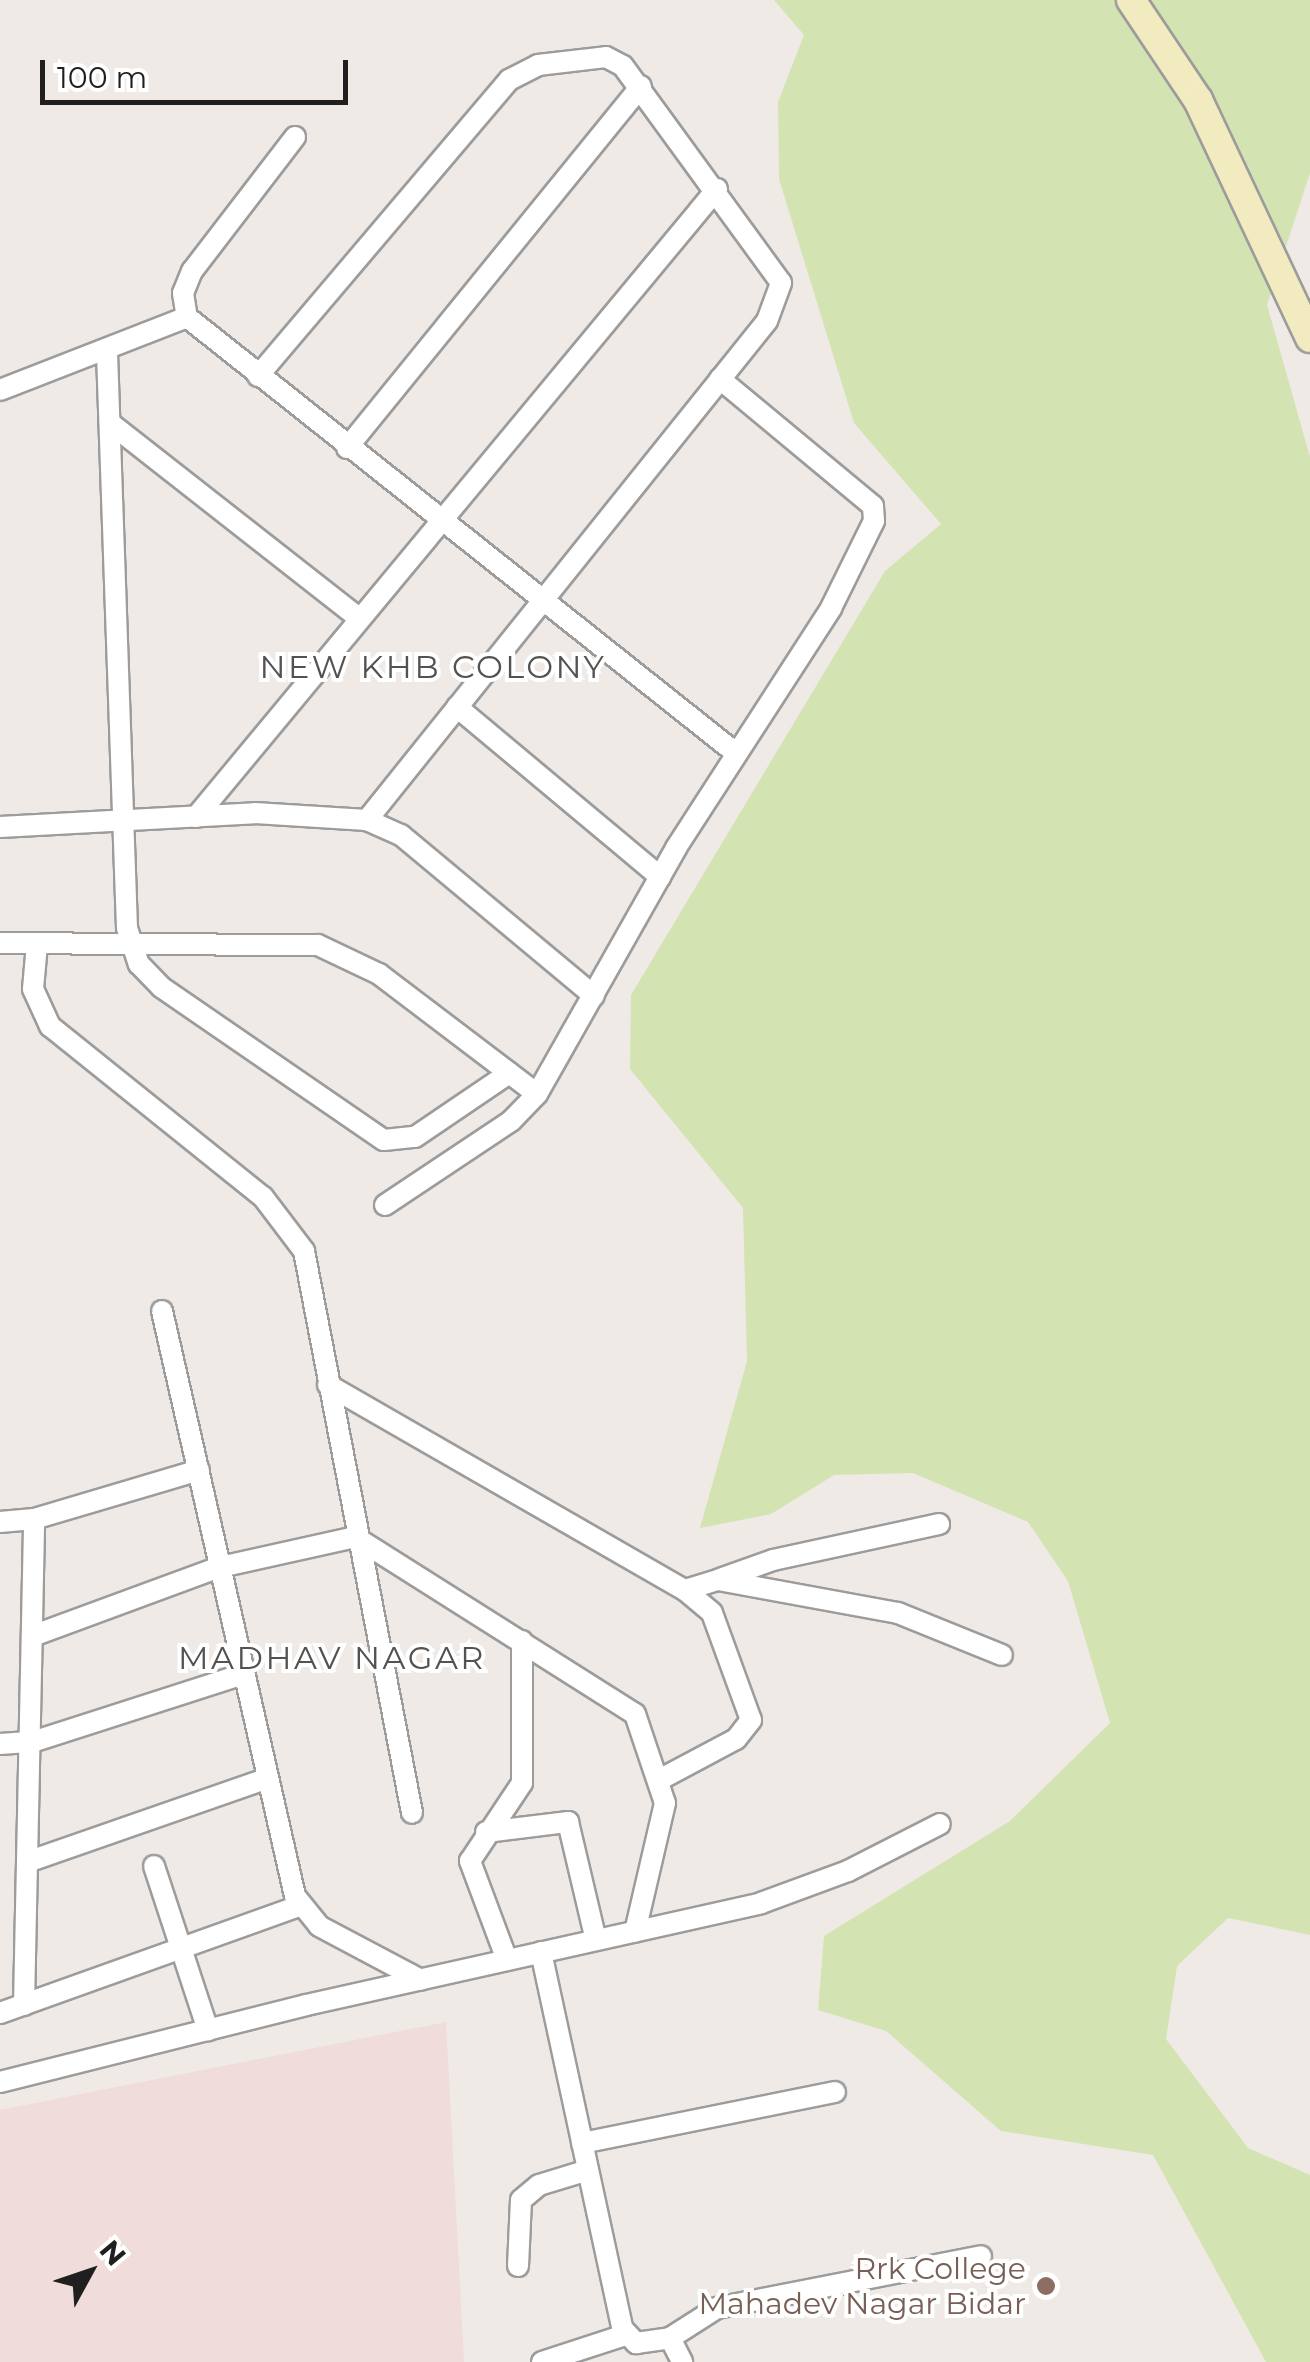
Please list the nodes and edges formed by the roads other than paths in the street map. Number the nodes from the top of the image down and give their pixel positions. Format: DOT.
graph roads {
  1 [pos="1131,0"];
  2 [pos="640,86"];
  3 [pos="295,137"];
  4 [pos="718,189"];
  5 [pos="187,317"];
  6 [pos="1310,338"];
  7 [pos="107,353"];
  8 [pos="258,376"];
  9 [pos="720,379"];
  10 [pos="0,390"];
  11 [pos="110,423"];
  12 [pos="347,448"];
  13 [pos="439,521"];
  14 [pos="541,602"];
  15 [pos="359,618"];
  16 [pos="457,707"];
  17 [pos="736,754"];
  18 [pos="196,816"];
  19 [pos="125,820"];
  20 [pos="367,820"];
  21 [pos="0,827"];
  22 [pos="660,876"];
  23 [pos="0,943"];
  24 [pos="38,944"];
  25 [pos="130,945"];
  26 [pos="594,996"];
  27 [pos="509,1073"];
  28 [pos="537,1094"];
  29 [pos="385,1205"];
  30 [pos="162,1311"];
  31 [pos="328,1386"];
  32 [pos="198,1470"];
  33 [pos="34,1519"];
  34 [pos="0,1522"];
  35 [pos="940,1524"];
  36 [pos="355,1537"];
  37 [pos="220,1566"];
  38 [pos="718,1580"];
  39 [pos="685,1590"];
  40 [pos="35,1635"];
  41 [pos="522,1641"];
  42 [pos="1002,1656"];
  43 [pos="244,1674"];
  44 [pos="32,1742"];
  45 [pos="0,1744"];
  46 [pos="268,1778"];
  47 [pos="659,1780"];
  48 [pos="412,1813"];
  49 [pos="940,1824"];
  50 [pos="486,1832"];
  51 [pos="30,1861"];
  52 [pos="154,1866"];
  53 [pos="299,1906"];
  54 [pos="634,1932"];
  55 [pos="596,1940"];
  56 [pos="182,1950"];
  57 [pos="541,1952"];
  58 [pos="507,1960"];
  59 [pos="421,1980"];
  60 [pos="24,2005"];
  61 [pos="0,2013"];
  62 [pos="208,2030"];
  63 [pos="0,2082"];
  64 [pos="835,2092"];
  65 [pos="582,2143"];
  66 [pos="588,2170"];
  67 [pos="980,2256"];
  68 [pos="518,2266"];
  69 [pos="670,2338"];
  70 [pos="631,2346"];
  71 [pos="542,2362"];
  72 [pos="682,2362"];
  1 -- 6 [label="main road"];
  2 -- 4 [label="street"];
  2 -- 8 [label="street"];
  2 -- 12 [label="street"];
  3 -- 5 [label="street"];
  4 -- 9 [label="street"];
  4 -- 13 [label="street"];
  5 -- 7 [label="street"];
  5 -- 8 [label="street"];
  7 -- 10 [label="street"];
  7 -- 11 [label="street"];
  8 -- 12 [label="street"];
  9 -- 14 [label="street"];
  9 -- 17 [label="street"];
  11 -- 15 [label="street"];
  11 -- 19 [label="street"];
  12 -- 13 [label="street"];
  13 -- 14 [label="street"];
  13 -- 15 [label="street"];
  14 -- 16 [label="street"];
  14 -- 17 [label="street"];
  15 -- 18 [label="street"];
  16 -- 20 [label="street"];
  16 -- 22 [label="street"];
  17 -- 22 [label="street"];
  18 -- 19 [label="street"];
  18 -- 20 [label="street"];
  19 -- 21 [label="street"];
  19 -- 25 [label="street"];
  20 -- 26 [label="street"];
  22 -- 26 [label="street"];
  23 -- 24 [label="street"];
  24 -- 25 [label="street"];
  24 -- 31 [label="street"];
  25 -- 27 [label="street"];
  25 -- 27 [label="street"];
  26 -- 28 [label="street"];
  27 -- 28 [label="street"];
  28 -- 29 [label="street"];
  30 -- 32 [label="street"];
  31 -- 36 [label="street"];
  31 -- 39 [label="street"];
  32 -- 33 [label="street"];
  32 -- 37 [label="street"];
  33 -- 34 [label="street"];
  33 -- 40 [label="street"];
  35 -- 38 [label="street"];
  36 -- 37 [label="street"];
  36 -- 41 [label="street"];
  36 -- 48 [label="street"];
  37 -- 40 [label="street"];
  37 -- 43 [label="street"];
  38 -- 39 [label="street"];
  38 -- 42 [label="street"];
  39 -- 47 [label="street"];
  40 -- 44 [label="street"];
  41 -- 47 [label="street"];
  41 -- 50 [label="street"];
  43 -- 44 [label="street"];
  43 -- 46 [label="street"];
  44 -- 45 [label="street"];
  44 -- 51 [label="street"];
  46 -- 51 [label="street"];
  46 -- 53 [label="street"];
  47 -- 54 [label="street"];
  49 -- 54 [label="street"];
  50 -- 55 [label="street"];
  50 -- 58 [label="street"];
  51 -- 60 [label="street"];
  52 -- 56 [label="street"];
  53 -- 56 [label="street"];
  53 -- 59 [label="street"];
  54 -- 55 [label="street"];
  55 -- 57 [label="street"];
  56 -- 60 [label="street"];
  56 -- 62 [label="street"];
  57 -- 58 [label="street"];
  57 -- 65 [label="street"];
  58 -- 59 [label="street"];
  59 -- 62 [label="street"];
  60 -- 61 [label="street"];
  62 -- 63 [label="street"];
  64 -- 65 [label="street"];
  65 -- 66 [label="street"];
  66 -- 68 [label="street"];
  66 -- 70 [label="street"];
  67 -- 69 [label="street"];
  69 -- 70 [label="street"];
  69 -- 72 [label="street"];
  70 -- 71 [label="street"];
}
